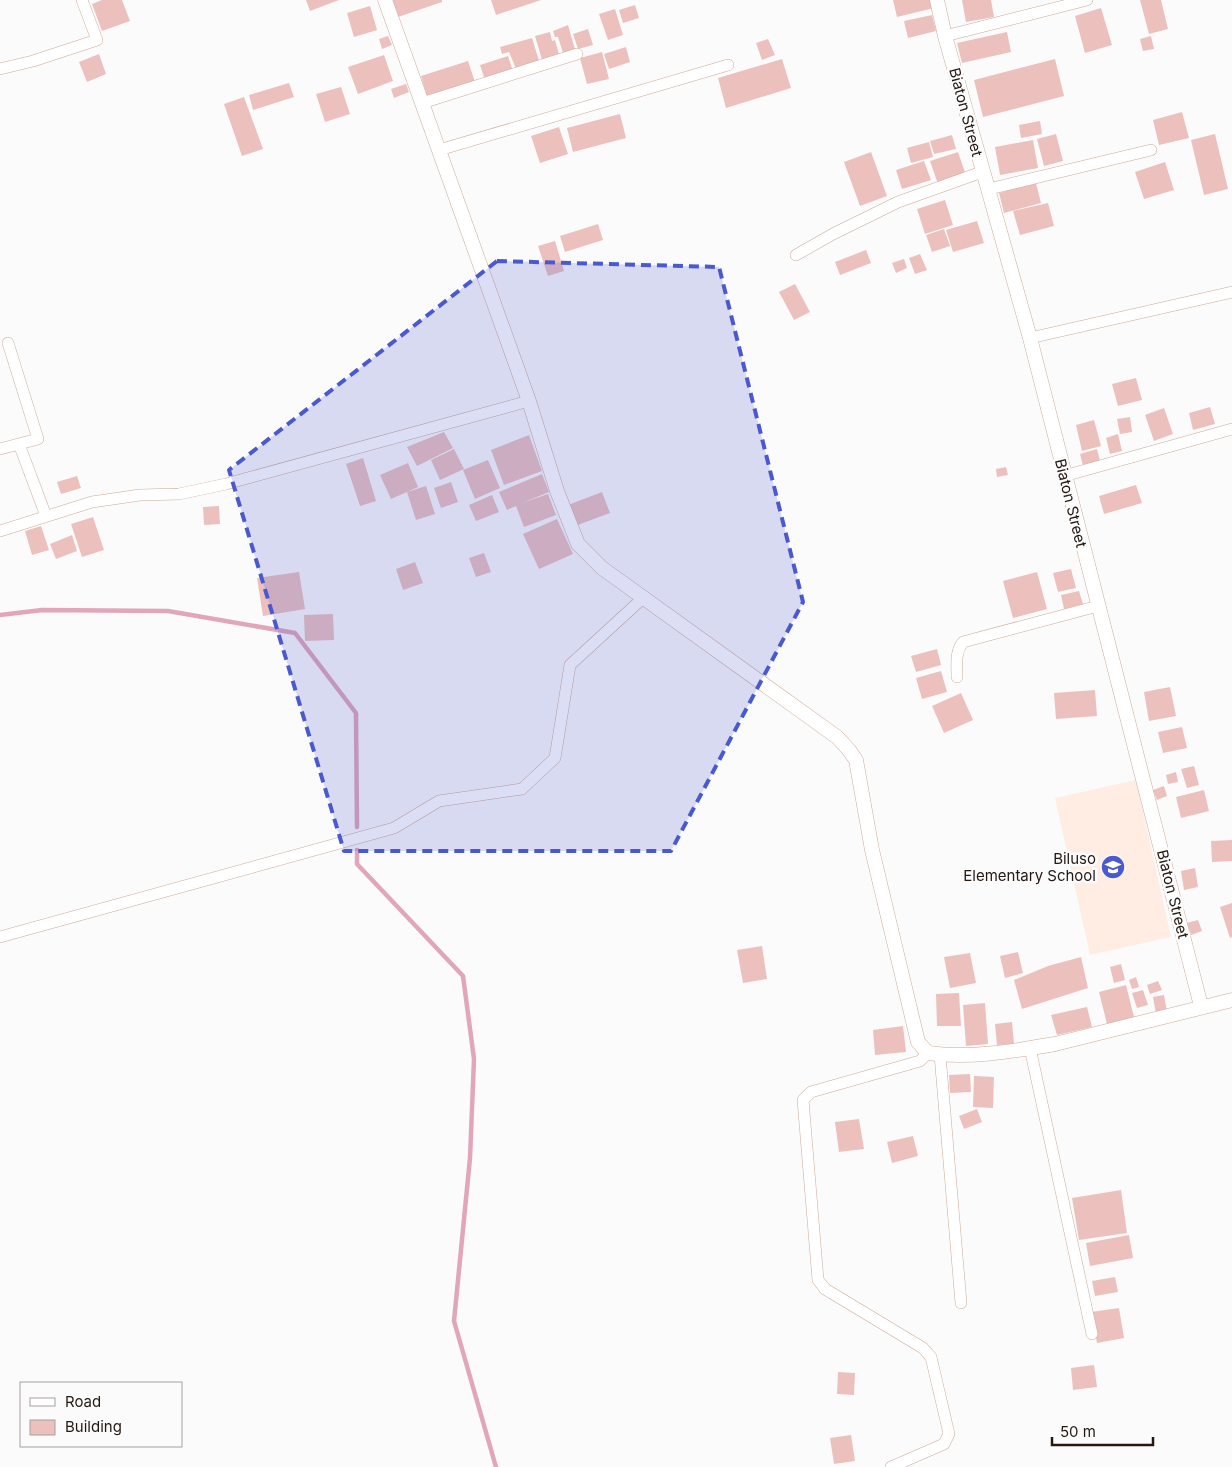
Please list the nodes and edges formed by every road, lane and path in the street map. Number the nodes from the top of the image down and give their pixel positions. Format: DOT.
graph roads {
  1 [pos="82,0"];
  2 [pos="385,0"];
  3 [pos="937,0"];
  4 [pos="1087,0"];
  5 [pos="945,36"];
  6 [pos="577,54"];
  7 [pos="728,65"];
  8 [pos="0,69"];
  9 [pos="422,103"];
  10 [pos="439,150"];
  11 [pos="1152,150"];
  12 [pos="982,172"];
  13 [pos="989,189"];
  14 [pos="796,255"];
  15 [pos="1232,292"];
  16 [pos="1030,338"];
  17 [pos="8,344"];
  18 [pos="529,401"];
  19 [pos="1232,429"];
  20 [pos="19,444"];
  21 [pos="0,449"];
  22 [pos="1064,476"];
  23 [pos="46,516"];
  24 [pos="0,530"];
  25 [pos="643,598"];
  26 [pos="1098,606"];
  27 [pos="957,677"];
  28 [pos="0,937"];
  29 [pos="1232,1000"];
  30 [pos="1201,1006"];
  31 [pos="1030,1048"];
  32 [pos="934,1054"];
  33 [pos="960,1303"];
  34 [pos="1092,1334"];
  35 [pos="891,1467"];
  1 -- 8 [label="street"];
  2 -- 9 [label="street"];
  3 -- 5 [label="street, Biaton Street"];
  4 -- 5 [label="street"];
  5 -- 12 [label="street, Biaton Street"];
  6 -- 9 [label="street"];
  7 -- 10 [label="street"];
  9 -- 10 [label="street"];
  10 -- 18 [label="street"];
  11 -- 13 [label="street"];
  12 -- 13 [label="street, Biaton Street"];
  12 -- 14 [label="street"];
  13 -- 16 [label="street, Biaton Street"];
  15 -- 16 [label="street"];
  16 -- 22 [label="street, Biaton Street"];
  17 -- 20 [label="street"];
  18 -- 23 [label="street"];
  18 -- 25 [label="street"];
  19 -- 22 [label="street"];
  20 -- 21 [label="street"];
  20 -- 23 [label="street"];
  22 -- 26 [label="street, Biaton Street"];
  23 -- 24 [label="street"];
  25 -- 28 [label="street"];
  25 -- 32 [label="street"];
  26 -- 27 [label="street"];
  26 -- 30 [label="street, Biaton Street"];
  29 -- 30 [label="street"];
  30 -- 31 [label="street"];
  31 -- 32 [label="street"];
  31 -- 34 [label="street"];
  32 -- 33 [label="street"];
  32 -- 35 [label="street"];
}
